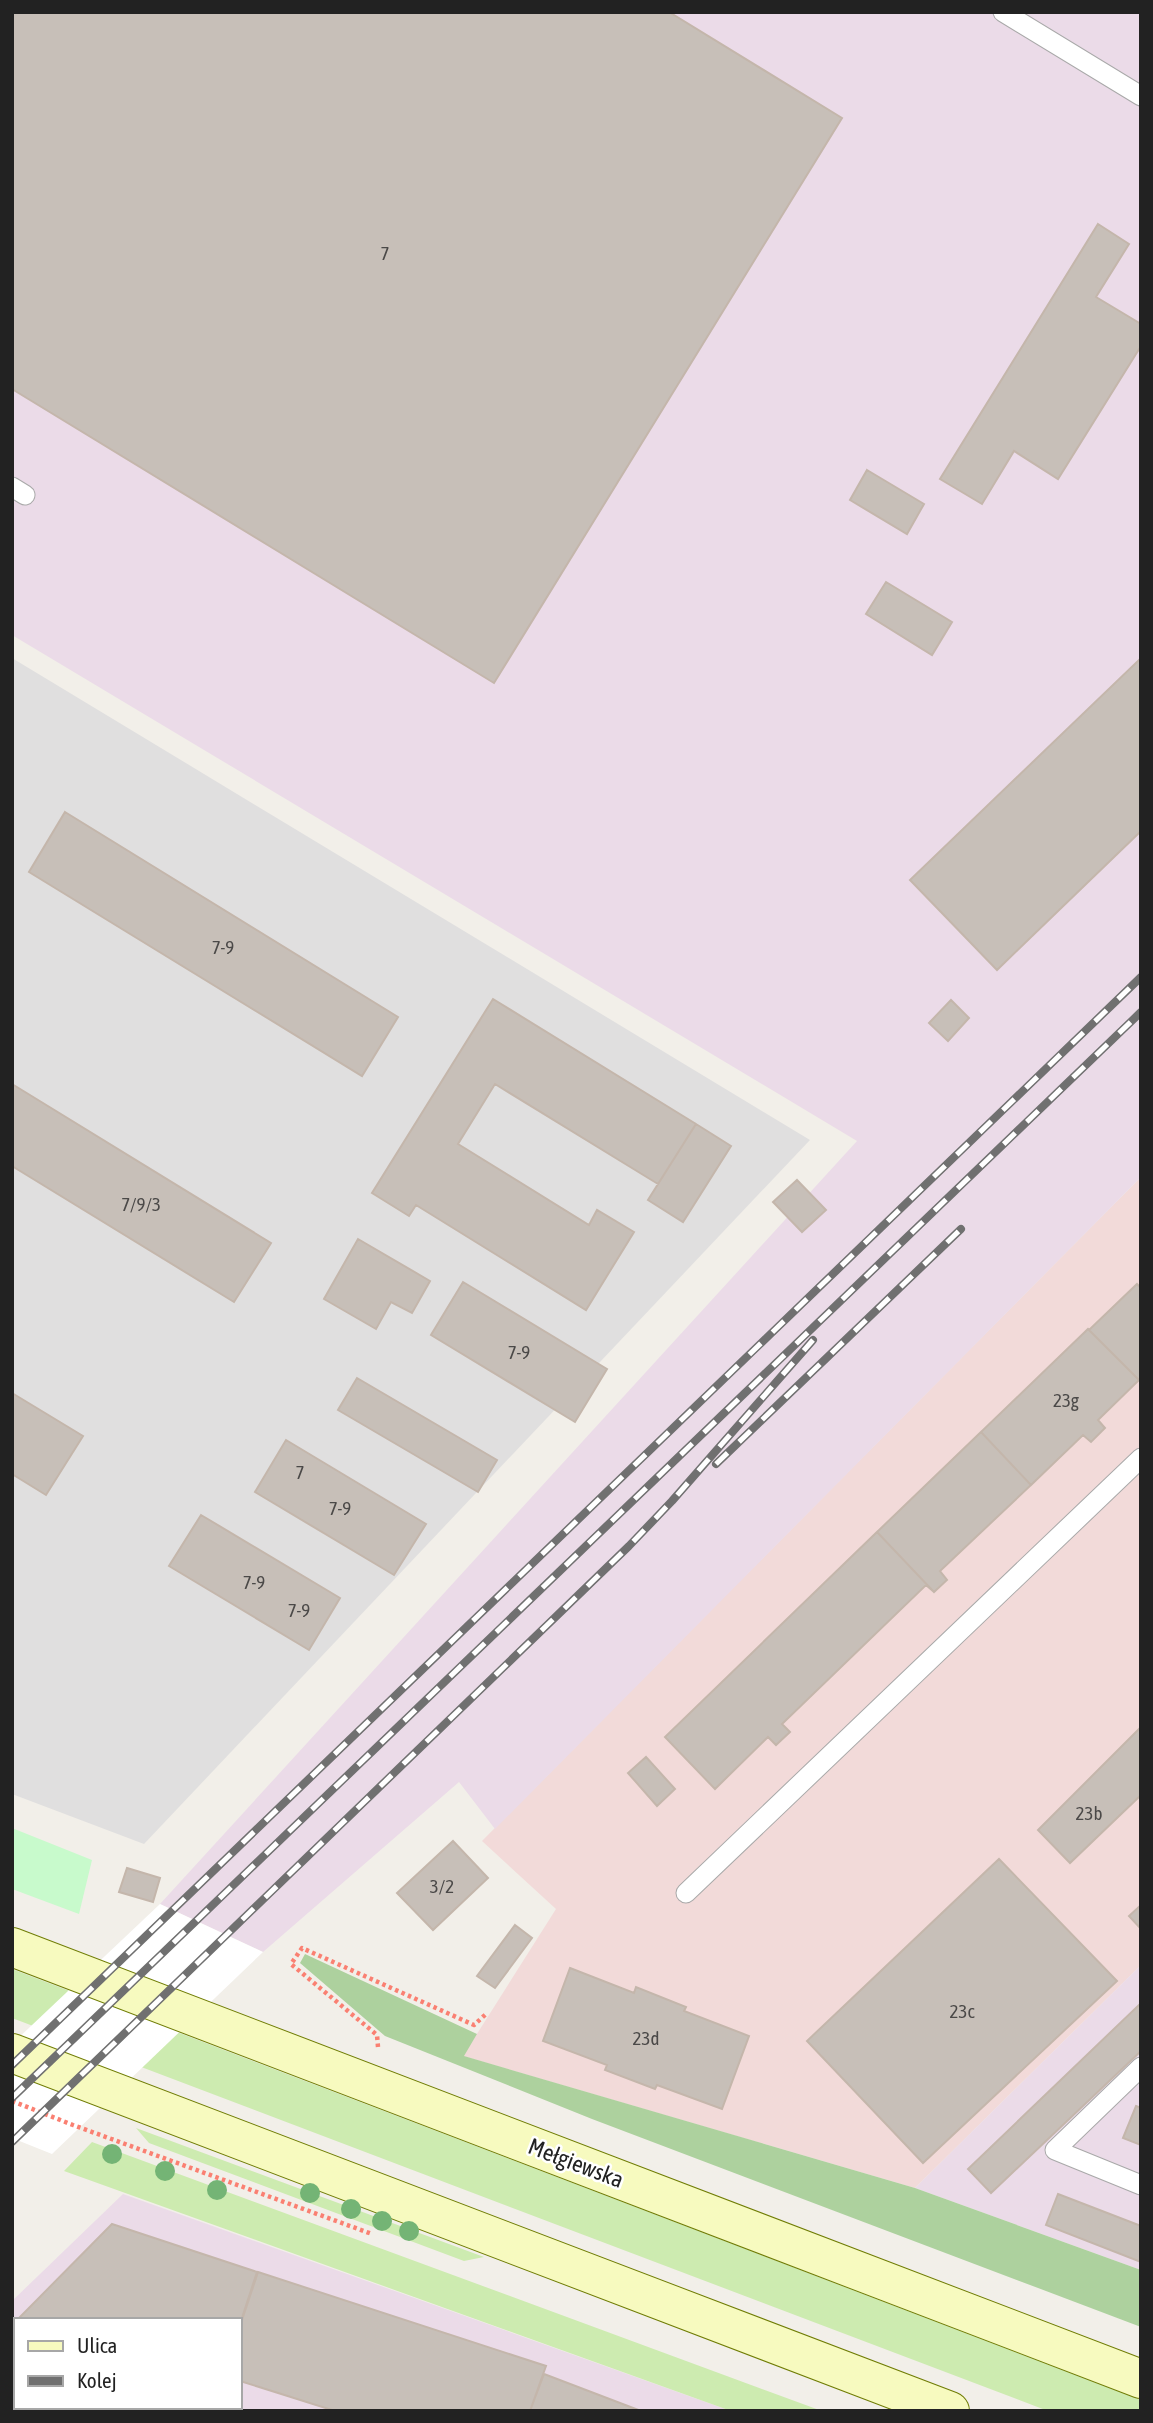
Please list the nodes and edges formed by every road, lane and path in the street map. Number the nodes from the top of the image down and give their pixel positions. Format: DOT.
graph roads {
  1 [pos="1003,12"];
  2 [pos="1141,96"];
  3 [pos="1141,1458"];
  4 [pos="686,1893"];
  5 [pos="12,1947"];
  6 [pos="486,2014"];
  7 [pos="377,2035"];
  8 [pos="12,2053"];
  9 [pos="1141,2067"];
  10 [pos="1141,2185"];
  11 [pos="1141,2379"];
  12 [pos="950,2411"];
  1 -- 2 [label="lane"];
  3 -- 4 [label="lane"];
  5 -- 11 [label="main road, Mełgiewska"];
  6 -- 7 [label="path"];
  8 -- 12 [label="main road"];
  9 -- 10 [label="lane"];
}
